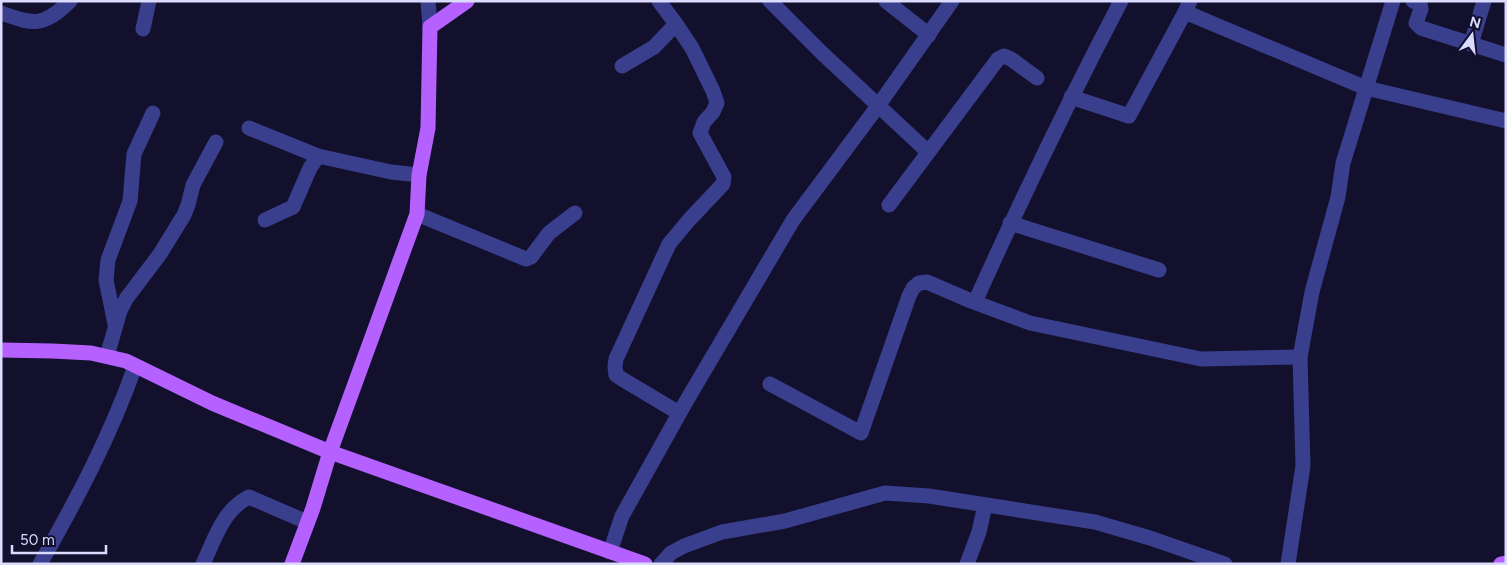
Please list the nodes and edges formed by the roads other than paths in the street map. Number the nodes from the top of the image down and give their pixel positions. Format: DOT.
graph roads {
  1 [pos="70,1"];
  2 [pos="149,1"];
  3 [pos="428,1"];
  4 [pos="467,1"];
  5 [pos="659,1"];
  6 [pos="770,1"];
  7 [pos="886,1"];
  8 [pos="952,1"];
  9 [pos="1121,1"];
  10 [pos="1393,1"];
  11 [pos="1413,1"];
  12 [pos="1484,1"];
  13 [pos="1187,7"];
  14 [pos="1,13"];
  15 [pos="676,24"];
  16 [pos="430,27"];
  17 [pos="143,29"];
  18 [pos="929,35"];
  19 [pos="1471,44"];
  20 [pos="1506,55"];
  21 [pos="622,66"];
  22 [pos="1037,78"];
  23 [pos="1366,87"];
  24 [pos="1071,97"];
  25 [pos="878,106"];
  26 [pos="152,113"];
  27 [pos="1506,121"];
  28 [pos="249,128"];
  29 [pos="216,142"];
  30 [pos="928,152"];
  31 [pos="318,156"];
  32 [pos="419,176"];
  33 [pos="889,205"];
  34 [pos="417,214"];
  35 [pos="575,214"];
  36 [pos="265,220"];
  37 [pos="1010,223"];
  38 [pos="1159,270"];
  39 [pos="975,302"];
  40 [pos="115,326"];
  41 [pos="1,350"];
  42 [pos="106,356"];
  43 [pos="1300,357"];
  44 [pos="135,366"];
  45 [pos="770,384"];
  46 [pos="680,413"];
  47 [pos="330,452"];
  48 [pos="985,505"];
  49 [pos="307,522"];
  50 [pos="610,552"];
  51 [pos="629,561"];
  52 [pos="1506,563"];
  53 [pos="40,564"];
  54 [pos="203,564"];
  55 [pos="292,564"];
  56 [pos="644,564"];
  57 [pos="661,564"];
  58 [pos="967,564"];
  59 [pos="1225,564"];
  60 [pos="1288,564"];
  61 [pos="1501,564"];
  1 -- 14 [label="street"];
  2 -- 17 [label="street"];
  3 -- 16 [label="street"];
  4 -- 16 [label="main road"];
  5 -- 15 [label="street"];
  6 -- 25 [label="street"];
  7 -- 18 [label="street"];
  8 -- 18 [label="street"];
  9 -- 24 [label="street"];
  10 -- 23 [label="street"];
  11 -- 19 [label="street"];
  12 -- 19 [label="street"];
  13 -- 23 [label="street"];
  13 -- 24 [label="street"];
  15 -- 21 [label="street"];
  15 -- 46 [label="street"];
  16 -- 32 [label="main road"];
  18 -- 25 [label="street"];
  19 -- 20 [label="street"];
  22 -- 30 [label="street"];
  23 -- 27 [label="street"];
  23 -- 43 [label="street"];
  24 -- 37 [label="street"];
  25 -- 30 [label="street"];
  25 -- 46 [label="street"];
  26 -- 40 [label="street"];
  28 -- 31 [label="street"];
  29 -- 40 [label="street"];
  30 -- 33 [label="street"];
  31 -- 32 [label="street"];
  31 -- 36 [label="street"];
  32 -- 34 [label="main road"];
  34 -- 35 [label="street"];
  34 -- 47 [label="main road"];
  37 -- 38 [label="street"];
  37 -- 39 [label="street"];
  39 -- 43 [label="street"];
  39 -- 45 [label="street"];
  40 -- 42 [label="street"];
  41 -- 42 [label="main road"];
  42 -- 44 [label="main road"];
  43 -- 60 [label="street"];
  44 -- 47 [label="main road"];
  44 -- 53 [label="street"];
  46 -- 50 [label="street"];
  47 -- 49 [label="main road"];
  47 -- 50 [label="main road"];
  48 -- 57 [label="street"];
  48 -- 58 [label="street"];
  48 -- 59 [label="street"];
  49 -- 54 [label="street"];
  49 -- 55 [label="main road"];
  50 -- 51 [label="main road"];
  51 -- 56 [label="main road"];
  52 -- 61 [label="main road"];
}
